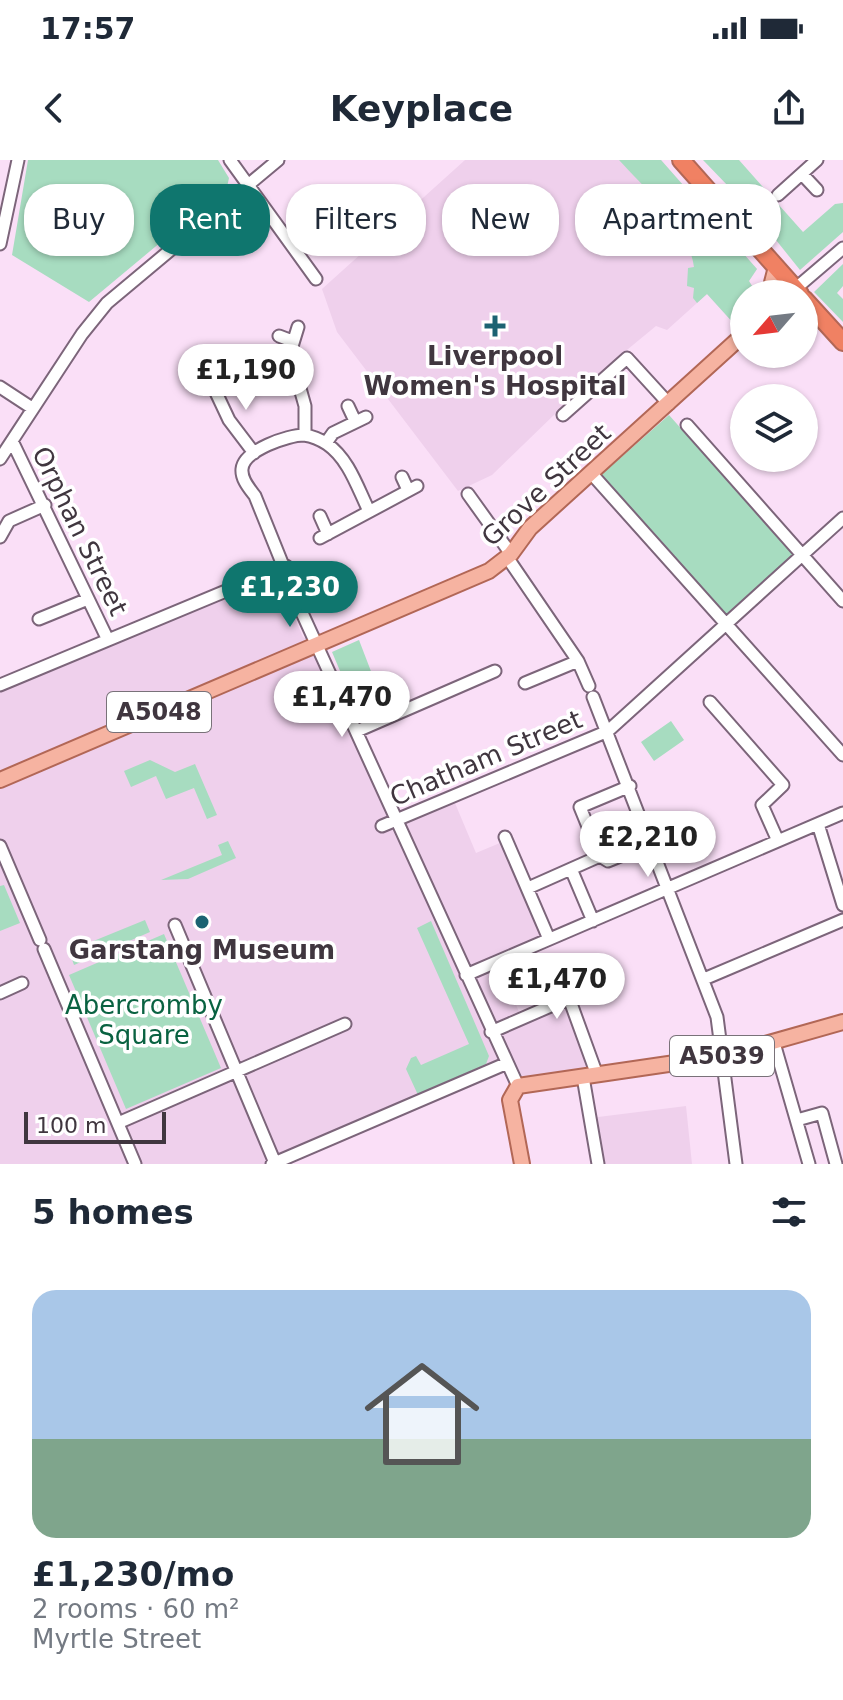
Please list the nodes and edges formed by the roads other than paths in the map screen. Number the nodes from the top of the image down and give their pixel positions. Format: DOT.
graph roads {
  1 [pos="18,160"];
  2 [pos="230,160"];
  3 [pos="278,160"];
  4 [pos="681,160"];
  5 [pos="817,160"];
  6 [pos="802,174"];
  7 [pos="246,184"];
  8 [pos="251,184"];
  9 [pos="817,190"];
  10 [pos="781,192"];
  11 [pos="270,217"];
  12 [pos="0,244"];
  13 [pos="843,248"];
  14 [pos="164,256"];
  15 [pos="776,267"];
  16 [pos="316,279"];
  17 [pos="773,280"];
  18 [pos="786,280"];
  19 [pos="811,280"];
  20 [pos="818,316"];
  21 [pos="298,327"];
  22 [pos="279,336"];
  23 [pos="292,341"];
  24 [pos="843,342"];
  25 [pos="730,347"];
  26 [pos="219,363"];
  27 [pos="0,387"];
  28 [pos="669,404"];
  29 [pos="348,406"];
  30 [pos="32,408"];
  31 [pos="563,415"];
  32 [pos="687,425"];
  33 [pos="305,435"];
  34 [pos="12,441"];
  35 [pos="326,443"];
  36 [pos="254,453"];
  37 [pos="0,459"];
  38 [pos="591,473"];
  39 [pos="402,477"];
  40 [pos="468,494"];
  41 [pos="45,505"];
  42 [pos="369,511"];
  43 [pos="320,516"];
  44 [pos="843,518"];
  45 [pos="0,537"];
  46 [pos="509,555"];
  47 [pos="802,556"];
  48 [pos="286,566"];
  49 [pos="88,599"];
  50 [pos="843,601"];
  51 [pos="39,619"];
  52 [pos="728,625"];
  53 [pos="108,640"];
  54 [pos="318,644"];
  55 [pos="578,661"];
  56 [pos="495,671"];
  57 [pos="525,683"];
  58 [pos="0,685"];
  59 [pos="710,702"];
  60 [pos="357,731"];
  61 [pos="608,731"];
  62 [pos="843,755"];
  63 [pos="0,780"];
  64 [pos="630,786"];
  65 [pos="843,813"];
  66 [pos="398,819"];
  67 [pos="818,824"];
  68 [pos="382,826"];
  69 [pos="505,837"];
  70 [pos="778,841"];
  71 [pos="652,843"];
  72 [pos="0,846"];
  73 [pos="600,856"];
  74 [pos="571,869"];
  75 [pos="528,888"];
  76 [pos="670,888"];
  77 [pos="843,905"];
  78 [pos="843,920"];
  79 [pos="593,921"];
  80 [pos="175,925"];
  81 [pos="549,939"];
  82 [pos="466,975"];
  83 [pos="704,979"];
  84 [pos="22,983"];
  85 [pos="0,993"];
  86 [pos="843,1022"];
  87 [pos="345,1024"];
  88 [pos="491,1032"];
  89 [pos="774,1043"];
  90 [pos="723,1056"];
  91 [pos="505,1064"];
  92 [pos="236,1071"];
  93 [pos="590,1076"];
  94 [pos="518,1086"];
  95 [pos="797,1120"];
  96 [pos="118,1123"];
  97 [pos="274,1163"];
  98 [pos="135,1164"];
  99 [pos="522,1164"];
  100 [pos="598,1164"];
  101 [pos="736,1164"];
  102 [pos="809,1164"];
  103 [pos="836,1164"];
  1 -- 12 [label="street"];
  2 -- 7 [label="street"];
  3 -- 8 [label="street"];
  4 -- 15 [label="highway"];
  5 -- 6 [label="street"];
  6 -- 9 [label="street"];
  6 -- 10 [label="street"];
  11 -- 16 [label="street"];
  13 -- 19 [label="street"];
  14 -- 30 [label="street"];
  15 -- 17 [label="main road"];
  15 -- 18 [label="highway"];
  20 -- 24 [label="highway"];
  21 -- 23 [label="street"];
  22 -- 23 [label="street"];
  23 -- 33 [label="street"];
  25 -- 28 [label="main road, Grove Street / A5048"];
  26 -- 36 [label="street"];
  27 -- 30 [label="street"];
  28 -- 31 [label="street"];
  28 -- 38 [label="main road, Grove Street / A5048"];
  29 -- 35 [label="street"];
  30 -- 34 [label="street"];
  32 -- 47 [label="street"];
  33 -- 35 [label="street"];
  33 -- 36 [label="street"];
  34 -- 37 [label="street"];
  34 -- 41 [label="street, Orphan Street"];
  35 -- 42 [label="street"];
  36 -- 48 [label="street"];
  38 -- 46 [label="main road, Grove Street / A5048"];
  38 -- 52 [label="street"];
  39 -- 42 [label="street"];
  40 -- 46 [label="street"];
  41 -- 45 [label="street"];
  41 -- 49 [label="street, Orphan Street"];
  42 -- 43 [label="street"];
  44 -- 47 [label="street, Chatham Street"];
  46 -- 54 [label="main road, Grove Street / A5048"];
  46 -- 55 [label="street"];
  47 -- 50 [label="street"];
  47 -- 52 [label="street, Chatham Street"];
  48 -- 53 [label="street"];
  48 -- 54 [label="street"];
  49 -- 51 [label="street"];
  49 -- 53 [label="street, Orphan Street"];
  52 -- 61 [label="street, Chatham Street"];
  52 -- 62 [label="street"];
  53 -- 58 [label="street"];
  54 -- 60 [label="street"];
  54 -- 63 [label="main road, Grove Street / A5048"];
  55 -- 57 [label="street"];
  55 -- 61 [label="street"];
  56 -- 60 [label="street"];
  59 -- 70 [label="street"];
  60 -- 66 [label="street"];
  61 -- 64 [label="street"];
  61 -- 66 [label="street, Chatham Street"];
  64 -- 71 [label="street"];
  64 -- 73 [label="street"];
  65 -- 67 [label="street"];
  66 -- 68 [label="street, Chatham Street"];
  66 -- 82 [label="street"];
  67 -- 70 [label="street"];
  67 -- 77 [label="street"];
  69 -- 75 [label="street"];
  70 -- 76 [label="street"];
  71 -- 73 [label="street"];
  71 -- 76 [label="street"];
  72 -- 96 [label="street"];
  73 -- 74 [label="street"];
  74 -- 75 [label="street"];
  74 -- 79 [label="street"];
  75 -- 81 [label="street"];
  76 -- 79 [label="street"];
  76 -- 83 [label="street"];
  78 -- 83 [label="street"];
  79 -- 81 [label="street"];
  80 -- 92 [label="street"];
  81 -- 82 [label="street"];
  82 -- 88 [label="street"];
  83 -- 90 [label="street"];
  84 -- 85 [label="street"];
  86 -- 89 [label="main road, A5039"];
  87 -- 92 [label="street"];
  88 -- 91 [label="street"];
  88 -- 93 [label="street"];
  89 -- 90 [label="main road, A5039"];
  89 -- 95 [label="street"];
  90 -- 93 [label="main road, A5039"];
  90 -- 101 [label="street"];
  91 -- 94 [label="street"];
  91 -- 97 [label="street"];
  92 -- 96 [label="street"];
  92 -- 97 [label="street"];
  93 -- 94 [label="main road, A5039"];
  93 -- 100 [label="street"];
  94 -- 99 [label="main road"];
  95 -- 102 [label="street"];
  95 -- 103 [label="street"];
  96 -- 98 [label="street"];
}
